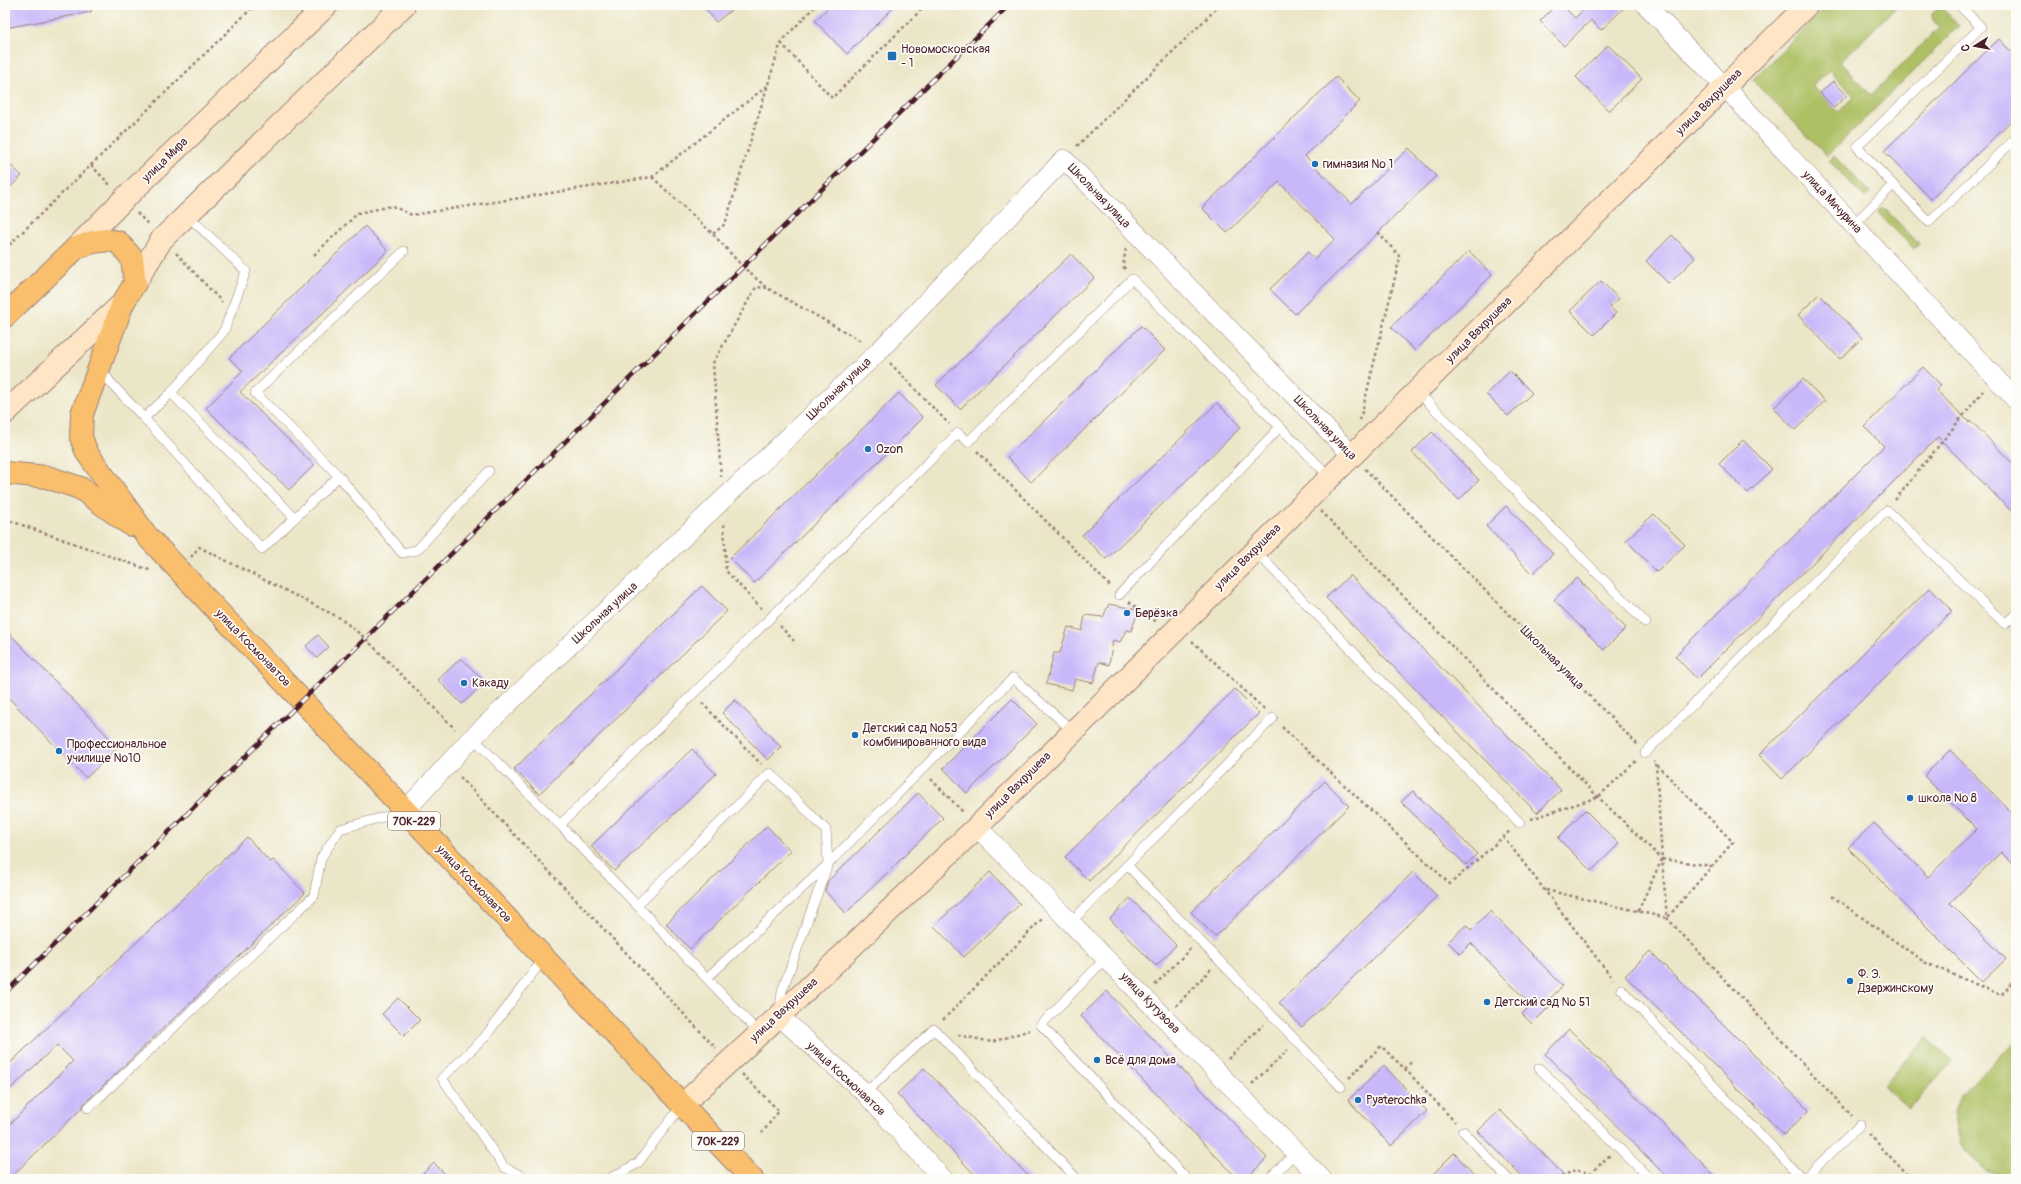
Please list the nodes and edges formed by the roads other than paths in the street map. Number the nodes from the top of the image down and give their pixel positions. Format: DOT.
graph roads {
  1 [pos="327,5"];
  2 [pos="404,5"];
  3 [pos="1646,5"];
  4 [pos="1807,5"];
  5 [pos="1959,5"];
  6 [pos="1726,88"];
  7 [pos="2016,138"];
  8 [pos="1893,185"];
  9 [pos="186,214"];
  10 [pos="1853,225"];
  11 [pos="76,248"];
  12 [pos="404,251"];
  13 [pos="135,283"];
  14 [pos="123,303"];
  15 [pos="5,316"];
  16 [pos="100,368"];
  17 [pos="1417,392"];
  18 [pos="171,393"];
  19 [pos="2016,400"];
  20 [pos="5,413"];
  21 [pos="144,418"];
  22 [pos="1280,427"];
  23 [pos="1352,455"];
  24 [pos="489,471"];
  25 [pos="5,473"];
  26 [pos="339,476"];
  27 [pos="1330,477"];
  28 [pos="295,518"];
  29 [pos="147,536"];
  30 [pos="1255,550"];
  31 [pos="1119,595"];
  32 [pos="2016,614"];
  33 [pos="1646,623"];
  34 [pos="1273,718"];
  35 [pos="1073,731"];
  36 [pos="471,740"];
  37 [pos="1645,753"];
  38 [pos="404,811"];
  39 [pos="1520,823"];
  40 [pos="560,825"];
  41 [pos="977,826"];
  42 [pos="828,864"];
  43 [pos="1127,865"];
  44 [pos="637,905"];
  45 [pos="1071,922"];
  46 [pos="545,957"];
  47 [pos="1106,958"];
  48 [pos="707,978"];
  49 [pos="1621,989"];
  50 [pos="779,1016"];
  51 [pos="759,1033"];
  52 [pos="1539,1068"];
  53 [pos="1341,1087"];
  54 [pos="865,1093"];
  55 [pos="683,1104"];
  56 [pos="88,1108"];
  57 [pos="1860,1125"];
  58 [pos="1463,1131"];
  59 [pos="1296,1152"];
  60 [pos="528,1179"];
  61 [pos="609,1179"];
  62 [pos="752,1179"];
  63 [pos="943,1179"];
  64 [pos="1077,1179"];
  65 [pos="1187,1179"];
  66 [pos="1269,1179"];
  67 [pos="1322,1179"];
  68 [pos="1508,1179"];
  69 [pos="1650,1179"];
  70 [pos="1804,1179"];
  1 -- 11 [label="main road, улица Мира"];
  2 -- 9 [label="main road"];
  3 -- 6 [label="street, улица Мичурина"];
  4 -- 6 [label="main road, улица Вахрушева"];
  5 -- 8 [label="lane"];
  6 -- 10 [label="street, улица Мичурина"];
  6 -- 17 [label="main road, улица Вахрушева"];
  7 -- 8 [label="lane"];
  8 -- 10 [label="lane"];
  9 -- 13 [label="main road"];
  9 -- 18 [label="lane"];
  10 -- 19 [label="street, улица Мичурина"];
  11 -- 13 [label="main road"];
  11 -- 15 [label="main road, улица Мира"];
  12 -- 26 [label="lane"];
  13 -- 14 [label="main road"];
  14 -- 16 [label="main road"];
  14 -- 20 [label="main road"];
  16 -- 21 [label="lane"];
  16 -- 29 [label="main road"];
  17 -- 23 [label="main road, улица Вахрушева"];
  17 -- 33 [label="lane"];
  18 -- 21 [label="lane"];
  18 -- 28 [label="lane"];
  21 -- 28 [label="lane"];
  22 -- 27 [label="lane"];
  22 -- 31 [label="lane"];
  22 -- 40 [label="lane"];
  23 -- 27 [label="main road, улица Вахрушева"];
  23 -- 36 [label="street, Школьная улица"];
  24 -- 26 [label="lane"];
  25 -- 29 [label="main road"];
  26 -- 28 [label="lane"];
  27 -- 30 [label="main road, улица Вахрушева"];
  29 -- 38 [label="main road, улица Космонавтов / 70К-229"];
  30 -- 35 [label="main road, улица Вахрушева"];
  30 -- 39 [label="lane"];
  32 -- 37 [label="lane"];
  34 -- 43 [label="lane"];
  35 -- 41 [label="main road, улица Вахрушева"];
  35 -- 42 [label="lane"];
  36 -- 38 [label="street, Школьная улица"];
  36 -- 40 [label="lane"];
  38 -- 46 [label="main road, улица Космонавтов / 70К-229"];
  38 -- 56 [label="lane"];
  40 -- 44 [label="lane"];
  41 -- 45 [label="street, улица Кутузова"];
  41 -- 50 [label="main road, улица Вахрушева"];
  42 -- 44 [label="lane"];
  42 -- 48 [label="lane"];
  42 -- 50 [label="lane"];
  43 -- 45 [label="lane"];
  43 -- 53 [label="lane"];
  44 -- 48 [label="lane"];
  45 -- 47 [label="street, улица Кутузова"];
  46 -- 55 [label="main road, улица Космонавтов / 70К-229"];
  46 -- 60 [label="lane"];
  47 -- 59 [label="street, улица Кутузова"];
  47 -- 65 [label="lane"];
  48 -- 51 [label="lane"];
  49 -- 70 [label="lane"];
  50 -- 51 [label="main road, улица Вахрушева"];
  50 -- 54 [label="street, улица Космонавтов"];
  51 -- 55 [label="main road, улица Вахрушева"];
  52 -- 69 [label="lane"];
  54 -- 63 [label="street, улица Космонавтов"];
  54 -- 64 [label="lane"];
  55 -- 61 [label="lane"];
  55 -- 62 [label="main road, улица Космонавтов / 70К-229"];
  57 -- 70 [label="lane"];
  58 -- 68 [label="lane"];
  59 -- 66 [label="lane"];
  59 -- 67 [label="street, улица Кутузова"];
}
